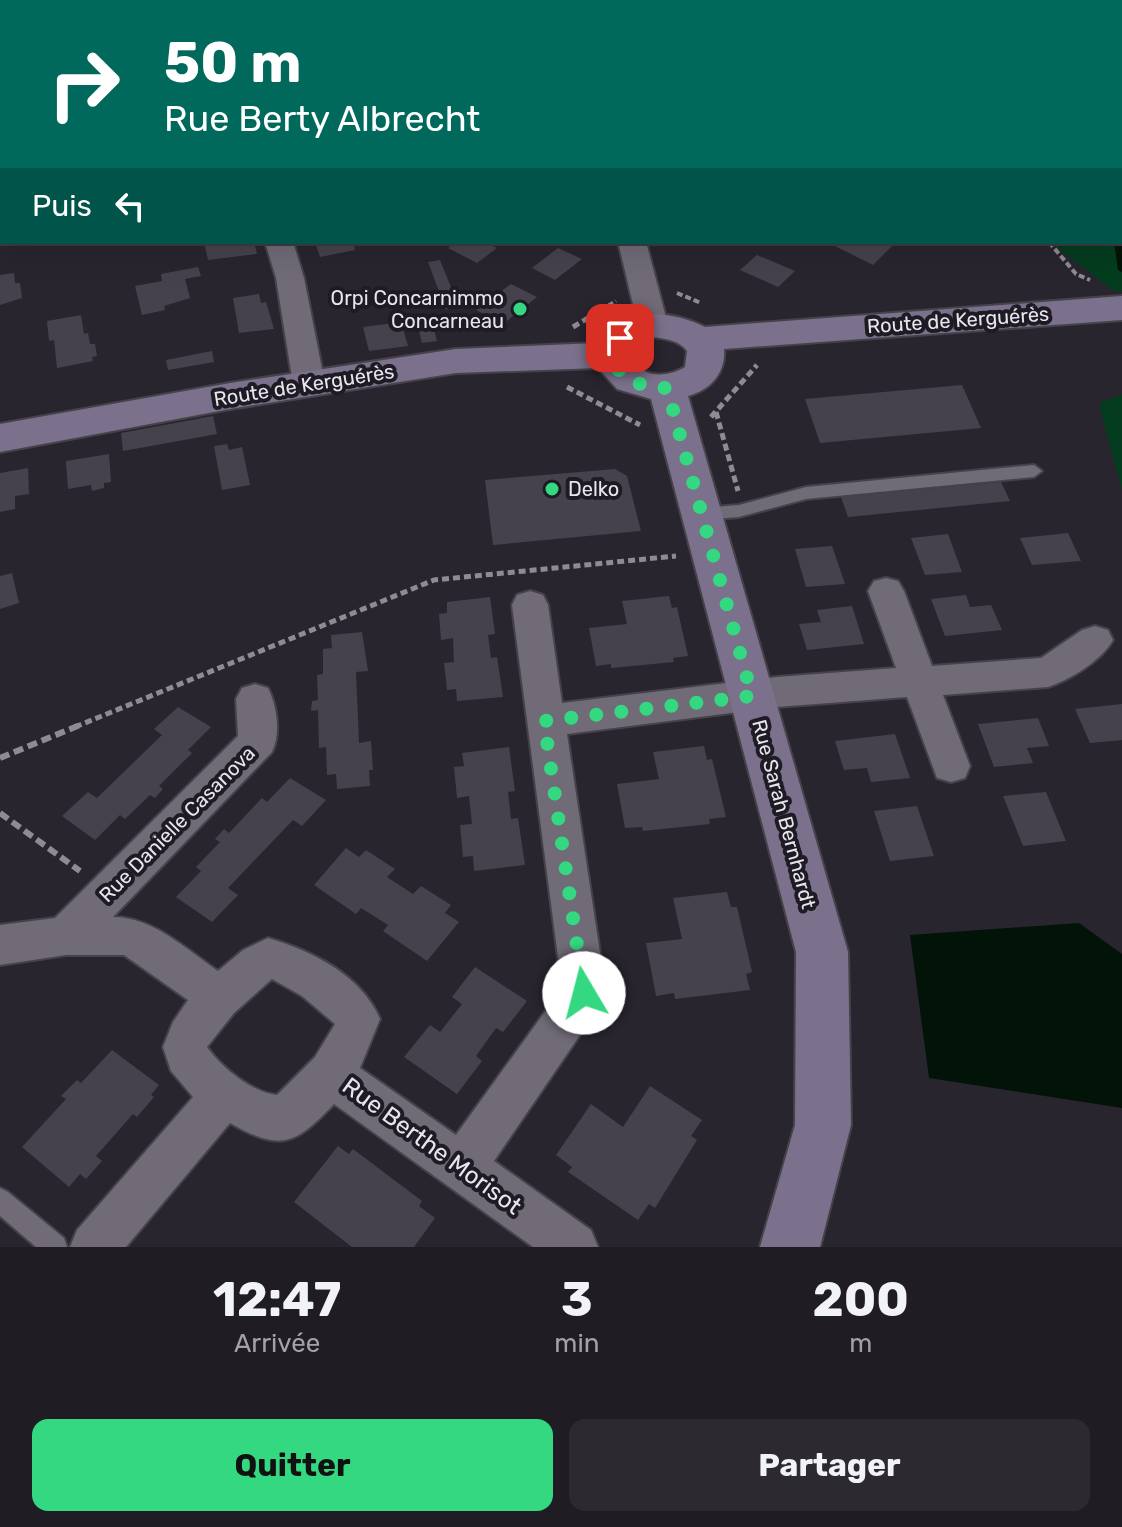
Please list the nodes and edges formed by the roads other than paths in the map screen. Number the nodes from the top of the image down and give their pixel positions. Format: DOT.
graph roads {
  1 [pos="280,244"];
  2 [pos="633,244"];
  3 [pos="1122,308"];
  4 [pos="653,325"];
  5 [pos="699,339"];
  6 [pos="612,355"];
  7 [pos="309,384"];
  8 [pos="654,407"];
  9 [pos="0,438"];
  10 [pos="1034,471"];
  11 [pos="710,521"];
  12 [pos="886,591"];
  13 [pos="530,605"];
  14 [pos="1095,640"];
  15 [pos="917,682"];
  16 [pos="752,696"];
  17 [pos="255,699"];
  18 [pos="544,721"];
  19 [pos="951,766"];
  20 [pos="66,936"];
  21 [pos="0,948"];
  22 [pos="221,998"];
  23 [pos="329,1073"];
  24 [pos="225,1094"];
  25 [pos="461,1168"];
  26 [pos="0,1200"];
  27 [pos="55,1247"];
  28 [pos="94,1247"];
  29 [pos="574,1247"];
  30 [pos="790,1247"];
  1 -- 7 [label="street"];
  2 -- 4 [label="street"];
  3 -- 5 [label="street, Route de Kerguérès"];
  4 -- 5 [label="street"];
  4 -- 6 [label="street"];
  5 -- 8 [label="street"];
  6 -- 7 [label="street, Route de Kerguérès"];
  6 -- 8 [label="street"];
  7 -- 9 [label="street, Route de Kerguérès"];
  8 -- 11 [label="street, Rue Sarah Bernhardt"];
  10 -- 11 [label="lane"];
  11 -- 16 [label="street, Rue Sarah Bernhardt"];
  12 -- 15 [label="street"];
  13 -- 18 [label="street"];
  14 -- 15 [label="street"];
  15 -- 16 [label="street"];
  15 -- 19 [label="street"];
  16 -- 18 [label="street"];
  16 -- 30 [label="street, Rue Sarah Bernhardt"];
  17 -- 20 [label="street, Rue Danielle Casanova"];
  18 -- 25 [label="street"];
  20 -- 21 [label="street"];
  20 -- 22 [label="street"];
  22 -- 23 [label="street"];
  22 -- 24 [label="street"];
  23 -- 24 [label="street"];
  23 -- 25 [label="street, Rue Berthe Morisot"];
  24 -- 28 [label="street"];
  25 -- 29 [label="street, Rue Berthe Morisot"];
  26 -- 27 [label="lane"];
}
